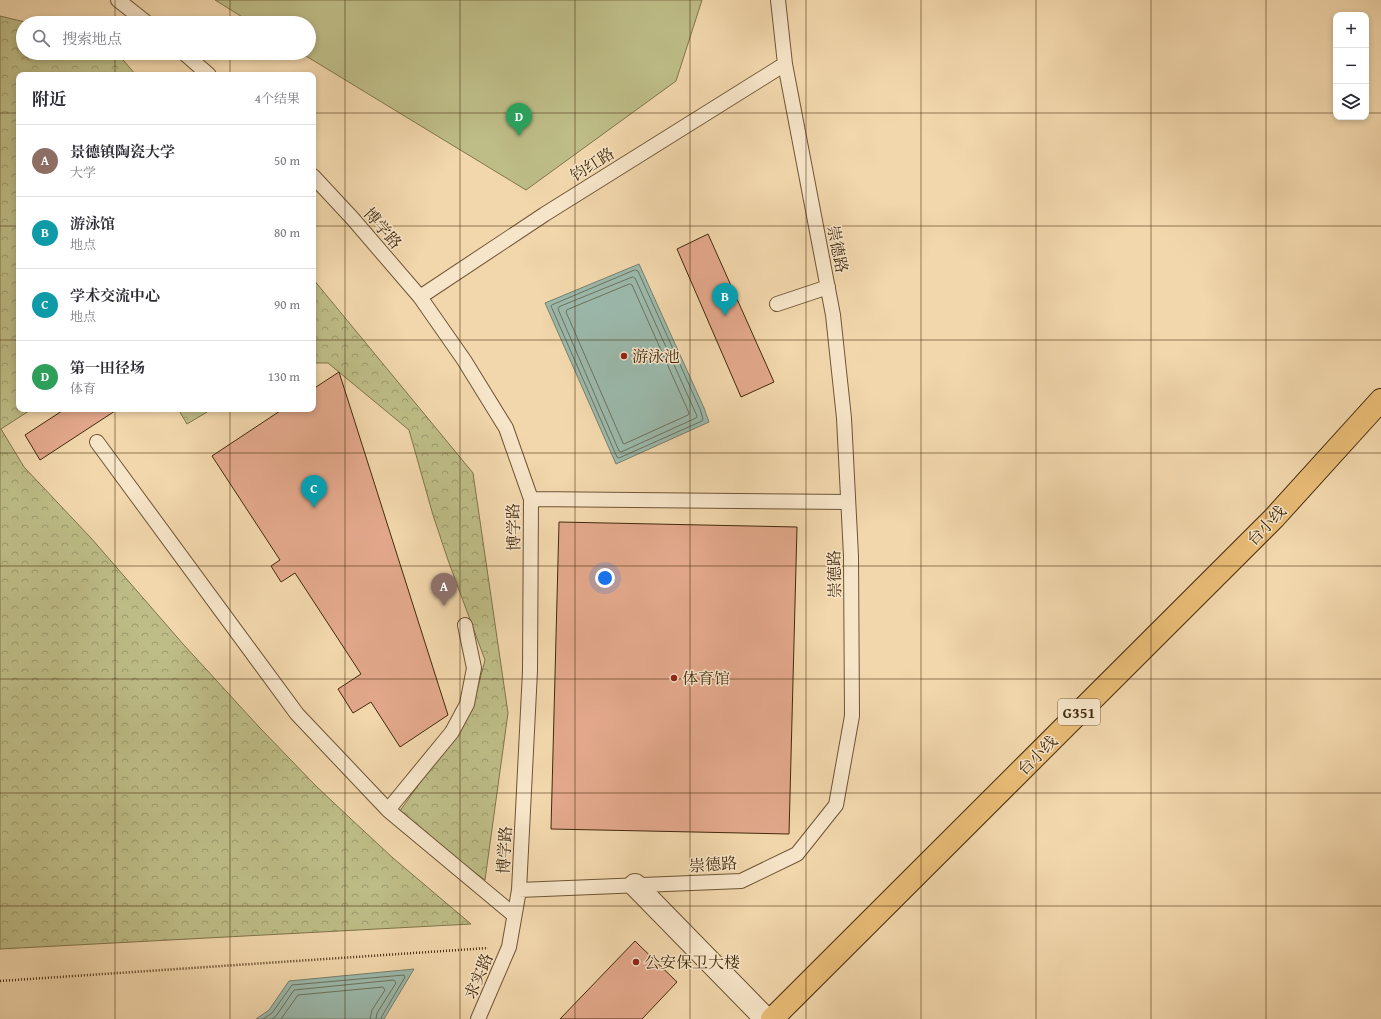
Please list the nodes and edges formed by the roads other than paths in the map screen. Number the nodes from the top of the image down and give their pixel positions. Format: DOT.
graph roads {
  1 [pos="118,0"];
  2 [pos="778,0"];
  3 [pos="138,16"];
  4 [pos="192,60"];
  5 [pos="785,64"];
  6 [pos="206,72"];
  7 [pos="316,179"];
  8 [pos="828,287"];
  9 [pos="420,297"];
  10 [pos="777,304"];
  11 [pos="1381,400"];
  12 [pos="97,442"];
  13 [pos="531,499"];
  14 [pos="848,502"];
  15 [pos="465,625"];
  16 [pos="388,810"];
  17 [pos="635,885"];
  18 [pos="519,890"];
  19 [pos="514,915"];
  20 [pos="509,947"];
  21 [pos="478,1019"];
  22 [pos="766,1019"];
  23 [pos="772,1019"];
  1 -- 3 [label="lane"];
  2 -- 5 [label="lane, 崇德路"];
  4 -- 6 [label="lane"];
  5 -- 8 [label="lane, 崇德路"];
  5 -- 9 [label="lane, 钧红路"];
  7 -- 9 [label="lane, 博学路"];
  8 -- 10 [label="lane"];
  8 -- 14 [label="lane, 崇德路"];
  9 -- 13 [label="lane, 博学路"];
  11 -- 23 [label="highway, 台小线 / G351"];
  12 -- 16 [label="lane"];
  13 -- 14 [label="lane"];
  13 -- 18 [label="lane, 博学路"];
  14 -- 17 [label="lane, 崇德路"];
  15 -- 16 [label="lane"];
  16 -- 19 [label="lane"];
  17 -- 18 [label="lane, 崇德路"];
  17 -- 22 [label="street"];
  18 -- 19 [label="lane, 博学路"];
  19 -- 20 [label="lane, 博学路"];
  20 -- 21 [label="lane, 求实路"];
}
